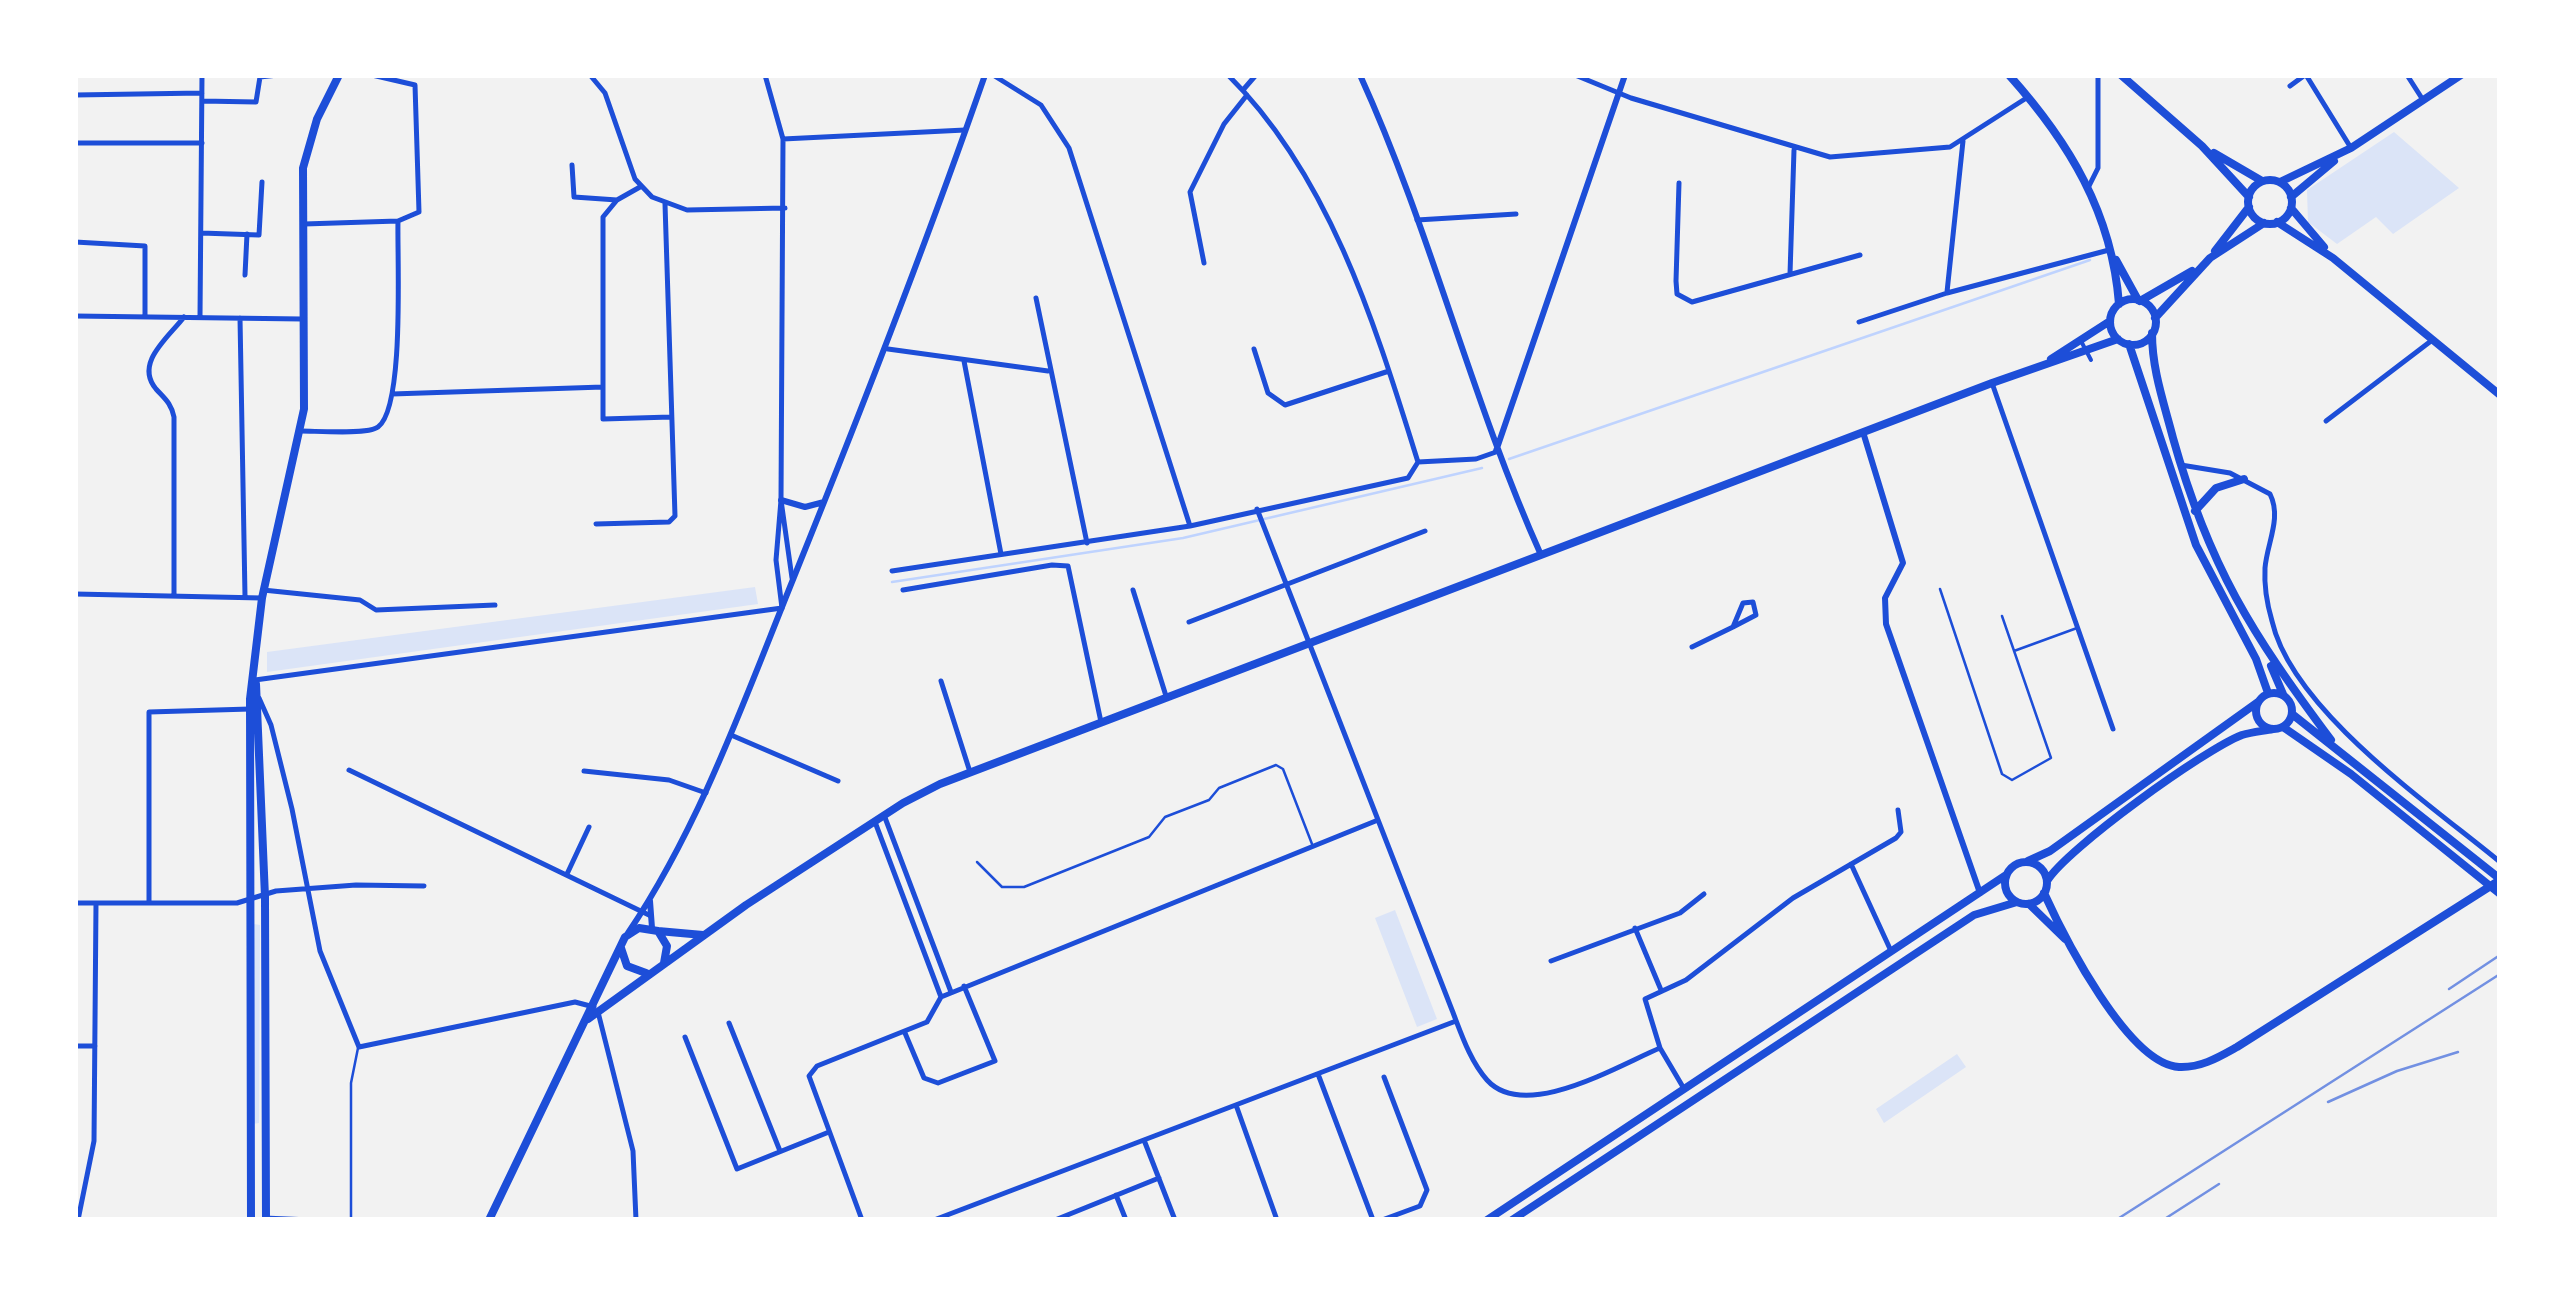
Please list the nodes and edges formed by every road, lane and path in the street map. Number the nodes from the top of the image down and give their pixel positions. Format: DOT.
graph roads {
  1 [pos="202,75"];
  2 [pos="278,75"];
  3 [pos="339,75"];
  4 [pos="372,75"];
  5 [pos="590,75"];
  6 [pos="765,75"];
  7 [pos="985,75"];
  8 [pos="993,75"];
  9 [pos="1228,75"];
  10 [pos="1256,75"];
  11 [pos="1360,75"];
  12 [pos="1575,75"];
  13 [pos="1625,75"];
  14 [pos="2009,75"];
  15 [pos="2098,75"];
  16 [pos="2121,75"];
  17 [pos="2306,75"];
  18 [pos="2366,75"];
  19 [pos="2377,75"];
  20 [pos="2407,75"];
  21 [pos="2461,75"];
  22 [pos="2290,86"];
  23 [pos="1245,92"];
  24 [pos="202,93"];
  25 [pos="1618,93"];
  26 [pos="75,95"];
  27 [pos="2028,97"];
  28 [pos="2423,100"];
  29 [pos="202,102"];
  30 [pos="966,130"];
  31 [pos="783,139"];
  32 [pos="1962,141"];
  33 [pos="75,143"];
  34 [pos="202,144"];
  35 [pos="2202,146"];
  36 [pos="2349,149"];
  37 [pos="1794,150"];
  38 [pos="572,165"];
  39 [pos="262,182"];
  40 [pos="2262,182"];
  41 [pos="2280,182"];
  42 [pos="1680,183"];
  43 [pos="2088,186"];
  44 [pos="640,187"];
  45 [pos="2292,197"];
  46 [pos="617,200"];
  47 [pos="2249,202"];
  48 [pos="665,204"];
  49 [pos="785,208"];
  50 [pos="2291,208"];
  51 [pos="1516,214"];
  52 [pos="1418,220"];
  53 [pos="398,221"];
  54 [pos="2277,222"];
  55 [pos="2264,223"];
  56 [pos="301,224"];
  57 [pos="201,233"];
  58 [pos="247,234"];
  59 [pos="75,242"];
  60 [pos="2112,251"];
  61 [pos="1860,255"];
  62 [pos="2210,258"];
  63 [pos="2334,258"];
  64 [pos="1204,263"];
  65 [pos="2200,266"];
  66 [pos="1790,274"];
  67 [pos="245,275"];
  68 [pos="1947,293"];
  69 [pos="1036,298"];
  70 [pos="2139,300"];
  71 [pos="2119,304"];
  72 [pos="75,316"];
  73 [pos="145,316"];
  74 [pos="184,317"];
  75 [pos="200,317"];
  76 [pos="240,318"];
  77 [pos="2155,318"];
  78 [pos="302,319"];
  79 [pos="2110,321"];
  80 [pos="1859,322"];
  81 [pos="2152,333"];
  82 [pos="2080,338"];
  83 [pos="2434,339"];
  84 [pos="2118,340"];
  85 [pos="2129,344"];
  86 [pos="1254,348"];
  87 [pos="888,349"];
  88 [pos="2086,350"];
  89 [pos="2092,360"];
  90 [pos="2153,360"];
  91 [pos="964,361"];
  92 [pos="2139,365"];
  93 [pos="2038,366"];
  94 [pos="1049,371"];
  95 [pos="1390,371"];
  96 [pos="1992,383"];
  97 [pos="603,387"];
  98 [pos="392,394"];
  99 [pos="2500,394"];
  100 [pos="671,417"];
  101 [pos="2326,421"];
  102 [pos="301,431"];
  103 [pos="1864,432"];
  104 [pos="1496,452"];
  105 [pos="1418,462"];
  106 [pos="2181,465"];
  107 [pos="2244,479"];
  108 [pos="781,500"];
  109 [pos="825,501"];
  110 [pos="1257,510"];
  111 [pos="2195,511"];
  112 [pos="596,524"];
  113 [pos="1190,526"];
  114 [pos="1424,532"];
  115 [pos="1087,543"];
  116 [pos="1001,554"];
  117 [pos="1542,556"];
  118 [pos="892,571"];
  119 [pos="792,581"];
  120 [pos="1286,584"];
  121 [pos="1940,589"];
  122 [pos="903,590"];
  123 [pos="1133,590"];
  124 [pos="75,594"];
  125 [pos="262,594"];
  126 [pos="174,595"];
  127 [pos="245,596"];
  128 [pos="495,605"];
  129 [pos="782,608"];
  130 [pos="2002,616"];
  131 [pos="1189,622"];
  132 [pos="1733,627"];
  133 [pos="2078,627"];
  134 [pos="1310,644"];
  135 [pos="1692,647"];
  136 [pos="2263,649"];
  137 [pos="2013,651"];
  138 [pos="254,680"];
  139 [pos="941,681"];
  140 [pos="2268,693"];
  141 [pos="2283,694"];
  142 [pos="1166,696"];
  143 [pos="258,698"];
  144 [pos="2258,702"];
  145 [pos="250,710"];
  146 [pos="2292,714"];
  147 [pos="1101,722"];
  148 [pos="2278,728"];
  149 [pos="2113,729"];
  150 [pos="730,735"];
  151 [pos="2331,740"];
  152 [pos="349,770"];
  153 [pos="584,771"];
  154 [pos="970,772"];
  155 [pos="838,781"];
  156 [pos="706,793"];
  157 [pos="1898,810"];
  158 [pos="884,815"];
  159 [pos="1378,820"];
  160 [pos="875,821"];
  161 [pos="589,826"];
  162 [pos="1312,844"];
  163 [pos="977,862"];
  164 [pos="2028,862"];
  165 [pos="2500,862"];
  166 [pos="1851,864"];
  167 [pos="566,875"];
  168 [pos="2006,875"];
  169 [pos="2500,879"];
  170 [pos="2047,881"];
  171 [pos="424,886"];
  172 [pos="308,888"];
  173 [pos="2044,893"];
  174 [pos="1704,894"];
  175 [pos="1980,894"];
  176 [pos="2500,894"];
  177 [pos="265,897"];
  178 [pos="248,900"];
  179 [pos="650,900"];
  180 [pos="2017,902"];
  181 [pos="75,903"];
  182 [pos="96,903"];
  183 [pos="149,903"];
  184 [pos="2029,904"];
  185 [pos="642,912"];
  186 [pos="651,916"];
  187 [pos="1636,928"];
  188 [pos="654,930"];
  189 [pos="628,934"];
  190 [pos="703,934"];
  191 [pos="2070,944"];
  192 [pos="621,948"];
  193 [pos="1891,951"];
  194 [pos="1551,961"];
  195 [pos="664,962"];
  196 [pos="1899,963"];
  197 [pos="646,974"];
  198 [pos="964,986"];
  199 [pos="1662,991"];
  200 [pos="951,992"];
  201 [pos="941,997"];
  202 [pos="596,1009"];
  203 [pos="1800,1011"];
  204 [pos="1456,1021"];
  205 [pos="729,1023"];
  206 [pos="1808,1024"];
  207 [pos="905,1033"];
  208 [pos="685,1037"];
  209 [pos="75,1046"];
  210 [pos="95,1046"];
  211 [pos="358,1048"];
  212 [pos="1660,1048"];
  213 [pos="1318,1074"];
  214 [pos="1384,1077"];
  215 [pos="1683,1087"];
  216 [pos="1691,1099"];
  217 [pos="1236,1105"];
  218 [pos="249,1130"];
  219 [pos="266,1130"];
  220 [pos="828,1132"];
  221 [pos="1144,1140"];
  222 [pos="780,1151"];
  223 [pos="1159,1178"];
  224 [pos="1116,1194"];
  225 [pos="1073,1216"];
  226 [pos="266,1218"];
  227 [pos="78,1220"];
  228 [pos="250,1220"];
  229 [pos="338,1220"];
  230 [pos="351,1220"];
  231 [pos="489,1220"];
  232 [pos="636,1220"];
  233 [pos="862,1220"];
  234 [pos="934,1220"];
  235 [pos="1055,1220"];
  236 [pos="1126,1220"];
  237 [pos="1176,1220"];
  238 [pos="1276,1220"];
  239 [pos="1372,1220"];
  240 [pos="1382,1220"];
  241 [pos="1487,1220"];
  242 [pos="1512,1220"];
  1 -- 24 [label="street"];
  2 -- 29 [label="street"];
  3 -- 56 [label="main road"];
  4 -- 53 [label="street"];
  5 -- 44 [label="street"];
  6 -- 31 [label="street"];
  7 -- 30 [label="street"];
  8 -- 113 [label="street"];
  9 -- 23 [label="street"];
  10 -- 23 [label="street"];
  11 -- 52 [label="street"];
  12 -- 25 [label="street"];
  13 -- 25 [label="street"];
  14 -- 27 [label="main road"];
  15 -- 43 [label="street"];
  16 -- 35 [label="main road"];
  17 -- 22 [label="street"];
  17 -- 36 [label="street"];
  18 -- 19 [label="street"];
  20 -- 28 [label="street"];
  21 -- 28 [label="main road"];
  23 -- 64 [label="street"];
  23 -- 95 [label="street"];
  24 -- 26 [label="street"];
  24 -- 29 [label="street"];
  25 -- 37 [label="street"];
  25 -- 104 [label="street"];
  27 -- 32 [label="street"];
  27 -- 43 [label="main road"];
  28 -- 36 [label="main road"];
  29 -- 34 [label="street"];
  30 -- 31 [label="street"];
  30 -- 87 [label="street"];
  31 -- 49 [label="street"];
  32 -- 37 [label="street"];
  32 -- 68 [label="street"];
  33 -- 34 [label="street"];
  34 -- 57 [label="street"];
  35 -- 40 [label="main road"];
  35 -- 47 [label="main road"];
  36 -- 41 [label="main road"];
  36 -- 45 [label="main road"];
  37 -- 66 [label="street"];
  38 -- 46 [label="street"];
  39 -- 58 [label="street"];
  40 -- 41 [label="main road"];
  40 -- 47 [label="main road"];
  41 -- 45 [label="main road"];
  42 -- 66 [label="street"];
  43 -- 60 [label="main road"];
  44 -- 46 [label="street"];
  44 -- 48 [label="street"];
  45 -- 50 [label="main road"];
  46 -- 97 [label="street"];
  47 -- 55 [label="main road"];
  47 -- 62 [label="main road"];
  48 -- 49 [label="street"];
  48 -- 100 [label="street"];
  49 -- 108 [label="street"];
  50 -- 54 [label="main road"];
  50 -- 63 [label="main road"];
  51 -- 52 [label="street"];
  52 -- 104 [label="street"];
  53 -- 56 [label="street"];
  53 -- 98 [label="street"];
  54 -- 55 [label="main road"];
  54 -- 63 [label="main road"];
  55 -- 62 [label="main road"];
  56 -- 78 [label="main road"];
  57 -- 58 [label="street"];
  57 -- 75 [label="street"];
  58 -- 67 [label="street"];
  59 -- 73 [label="street"];
  60 -- 68 [label="street"];
  60 -- 70 [label="main road"];
  60 -- 71 [label="main road"];
  61 -- 66 [label="street"];
  62 -- 65 [label="main road"];
  63 -- 83 [label="main road"];
  65 -- 70 [label="main road"];
  65 -- 77 [label="main road"];
  68 -- 80 [label="street"];
  69 -- 94 [label="street"];
  70 -- 71 [label="main road"];
  70 -- 77 [label="main road"];
  71 -- 79 [label="main road"];
  72 -- 73 [label="street"];
  73 -- 74 [label="street"];
  74 -- 75 [label="street"];
  74 -- 126 [label="street"];
  75 -- 76 [label="street"];
  76 -- 78 [label="street"];
  76 -- 127 [label="street"];
  77 -- 81 [label="main road"];
  78 -- 102 [label="main road"];
  79 -- 82 [label="main road"];
  79 -- 84 [label="main road"];
  81 -- 85 [label="main road"];
  81 -- 90 [label="main road"];
  82 -- 88 [label="street"];
  82 -- 93 [label="main road"];
  83 -- 99 [label="main road"];
  83 -- 101 [label="street"];
  84 -- 85 [label="main road"];
  84 -- 88 [label="main road"];
  85 -- 92 [label="main road"];
  86 -- 95 [label="street"];
  87 -- 91 [label="street"];
  87 -- 109 [label="street"];
  88 -- 89 [label="street"];
  88 -- 93 [label="main road"];
  90 -- 92 [label="street"];
  90 -- 106 [label="main road"];
  91 -- 94 [label="street"];
  91 -- 116 [label="street"];
  92 -- 140 [label="main road"];
  93 -- 96 [label="main road"];
  94 -- 115 [label="street"];
  95 -- 105 [label="street"];
  96 -- 103 [label="main road"];
  96 -- 133 [label="street"];
  97 -- 98 [label="street"];
  97 -- 100 [label="street"];
  98 -- 102 [label="street"];
  100 -- 112 [label="street"];
  102 -- 125 [label="main road"];
  103 -- 117 [label="main road"];
  103 -- 175 [label="street"];
  104 -- 105 [label="street"];
  104 -- 117 [label="street"];
  105 -- 110 [label="street"];
  106 -- 107 [label="street"];
  106 -- 111 [label="main road"];
  107 -- 111 [label="main road"];
  107 -- 165 [label="street"];
  108 -- 109 [label="street"];
  108 -- 119 [label="street"];
  108 -- 129 [label="street"];
  109 -- 119 [label="street"];
  110 -- 113 [label="street"];
  110 -- 120 [label="street"];
  111 -- 136 [label="main road"];
  113 -- 115 [label="street"];
  114 -- 120 [label="street"];
  115 -- 116 [label="street"];
  116 -- 118 [label="street"];
  117 -- 134 [label="main road"];
  119 -- 129 [label="street"];
  120 -- 131 [label="street"];
  120 -- 134 [label="street"];
  121 -- 137 [label="lane"];
  122 -- 147 [label="street"];
  123 -- 142 [label="street"];
  124 -- 126 [label="street"];
  125 -- 127 [label="street"];
  125 -- 128 [label="street"];
  125 -- 138 [label="main road"];
  126 -- 127 [label="street"];
  129 -- 138 [label="street"];
  129 -- 150 [label="street"];
  130 -- 137 [label="lane"];
  132 -- 132 [label="street"];
  132 -- 135 [label="street"];
  133 -- 137 [label="lane"];
  133 -- 149 [label="street"];
  134 -- 142 [label="main road"];
  134 -- 159 [label="street"];
  136 -- 141 [label="main road"];
  136 -- 151 [label="main road"];
  138 -- 143 [label="main road"];
  138 -- 145 [label="main road"];
  139 -- 154 [label="street"];
  140 -- 141 [label="main road"];
  140 -- 144 [label="main road"];
  141 -- 146 [label="main road"];
  142 -- 147 [label="main road"];
  143 -- 172 [label="street"];
  143 -- 177 [label="main road"];
  144 -- 148 [label="main road"];
  144 -- 164 [label="main road"];
  145 -- 178 [label="main road"];
  145 -- 183 [label="street"];
  146 -- 148 [label="main road"];
  146 -- 151 [label="main road"];
  147 -- 154 [label="main road"];
  148 -- 170 [label="main road"];
  148 -- 176 [label="main road"];
  150 -- 155 [label="street"];
  150 -- 156 [label="street"];
  151 -- 169 [label="main road"];
  152 -- 167 [label="street"];
  153 -- 156 [label="street"];
  154 -- 158 [label="main road"];
  156 -- 179 [label="street"];
  157 -- 166 [label="street"];
  158 -- 160 [label="main road"];
  158 -- 200 [label="street"];
  159 -- 162 [label="street"];
  159 -- 204 [label="street"];
  160 -- 190 [label="main road"];
  160 -- 201 [label="street"];
  161 -- 167 [label="street"];
  162 -- 163 [label="lane"];
  162 -- 198 [label="street"];
  164 -- 168 [label="main road"];
  164 -- 170 [label="main road"];
  166 -- 193 [label="street"];
  166 -- 199 [label="street"];
  167 -- 185 [label="street"];
  168 -- 175 [label="main road"];
  168 -- 180 [label="main road"];
  169 -- 191 [label="main road"];
  170 -- 173 [label="main road"];
  171 -- 172 [label="street"];
  172 -- 177 [label="street"];
  172 -- 211 [label="street"];
  173 -- 184 [label="main road"];
  173 -- 191 [label="main road"];
  174 -- 187 [label="street"];
  175 -- 193 [label="main road"];
  177 -- 178 [label="street"];
  177 -- 219 [label="main road"];
  178 -- 183 [label="street"];
  178 -- 218 [label="main road"];
  179 -- 185 [label="street"];
  179 -- 186 [label="street"];
  180 -- 184 [label="main road"];
  180 -- 196 [label="main road"];
  181 -- 182 [label="street"];
  182 -- 183 [label="street"];
  182 -- 210 [label="street"];
  184 -- 191 [label="main road"];
  185 -- 186 [label="street"];
  185 -- 189 [label="street"];
  186 -- 188 [label="street"];
  187 -- 194 [label="street"];
  187 -- 199 [label="street"];
  188 -- 189 [label="main road"];
  188 -- 190 [label="main road"];
  188 -- 195 [label="main road"];
  189 -- 192 [label="main road"];
  190 -- 195 [label="main road"];
  192 -- 197 [label="main road"];
  192 -- 202 [label="main road"];
  193 -- 196 [label="main road"];
  193 -- 203 [label="main road"];
  195 -- 197 [label="main road"];
  196 -- 206 [label="main road"];
  197 -- 202 [label="main road"];
  198 -- 200 [label="street"];
  198 -- 207 [label="street"];
  199 -- 212 [label="street"];
  200 -- 201 [label="street"];
  201 -- 207 [label="street"];
  202 -- 211 [label="street"];
  202 -- 231 [label="main road"];
  202 -- 232 [label="street"];
  203 -- 206 [label="main road"];
  203 -- 215 [label="main road"];
  204 -- 212 [label="street"];
  204 -- 213 [label="street"];
  205 -- 222 [label="street"];
  206 -- 216 [label="main road"];
  207 -- 220 [label="street"];
  208 -- 222 [label="street"];
  209 -- 210 [label="street"];
  210 -- 227 [label="street"];
  211 -- 230 [label="lane"];
  212 -- 215 [label="street"];
  213 -- 217 [label="street"];
  213 -- 239 [label="street"];
  214 -- 240 [label="street"];
  215 -- 216 [label="main road"];
  215 -- 241 [label="main road"];
  216 -- 242 [label="main road"];
  217 -- 221 [label="street"];
  217 -- 238 [label="street"];
  218 -- 219 [label="main road"];
  218 -- 228 [label="main road"];
  219 -- 226 [label="main road"];
  220 -- 222 [label="street"];
  220 -- 233 [label="street"];
  221 -- 223 [label="street"];
  221 -- 234 [label="street"];
  223 -- 224 [label="street"];
  223 -- 237 [label="street"];
  224 -- 225 [label="street"];
  224 -- 236 [label="street"];
  225 -- 235 [label="street"];
  226 -- 229 [label="lane"];
}
